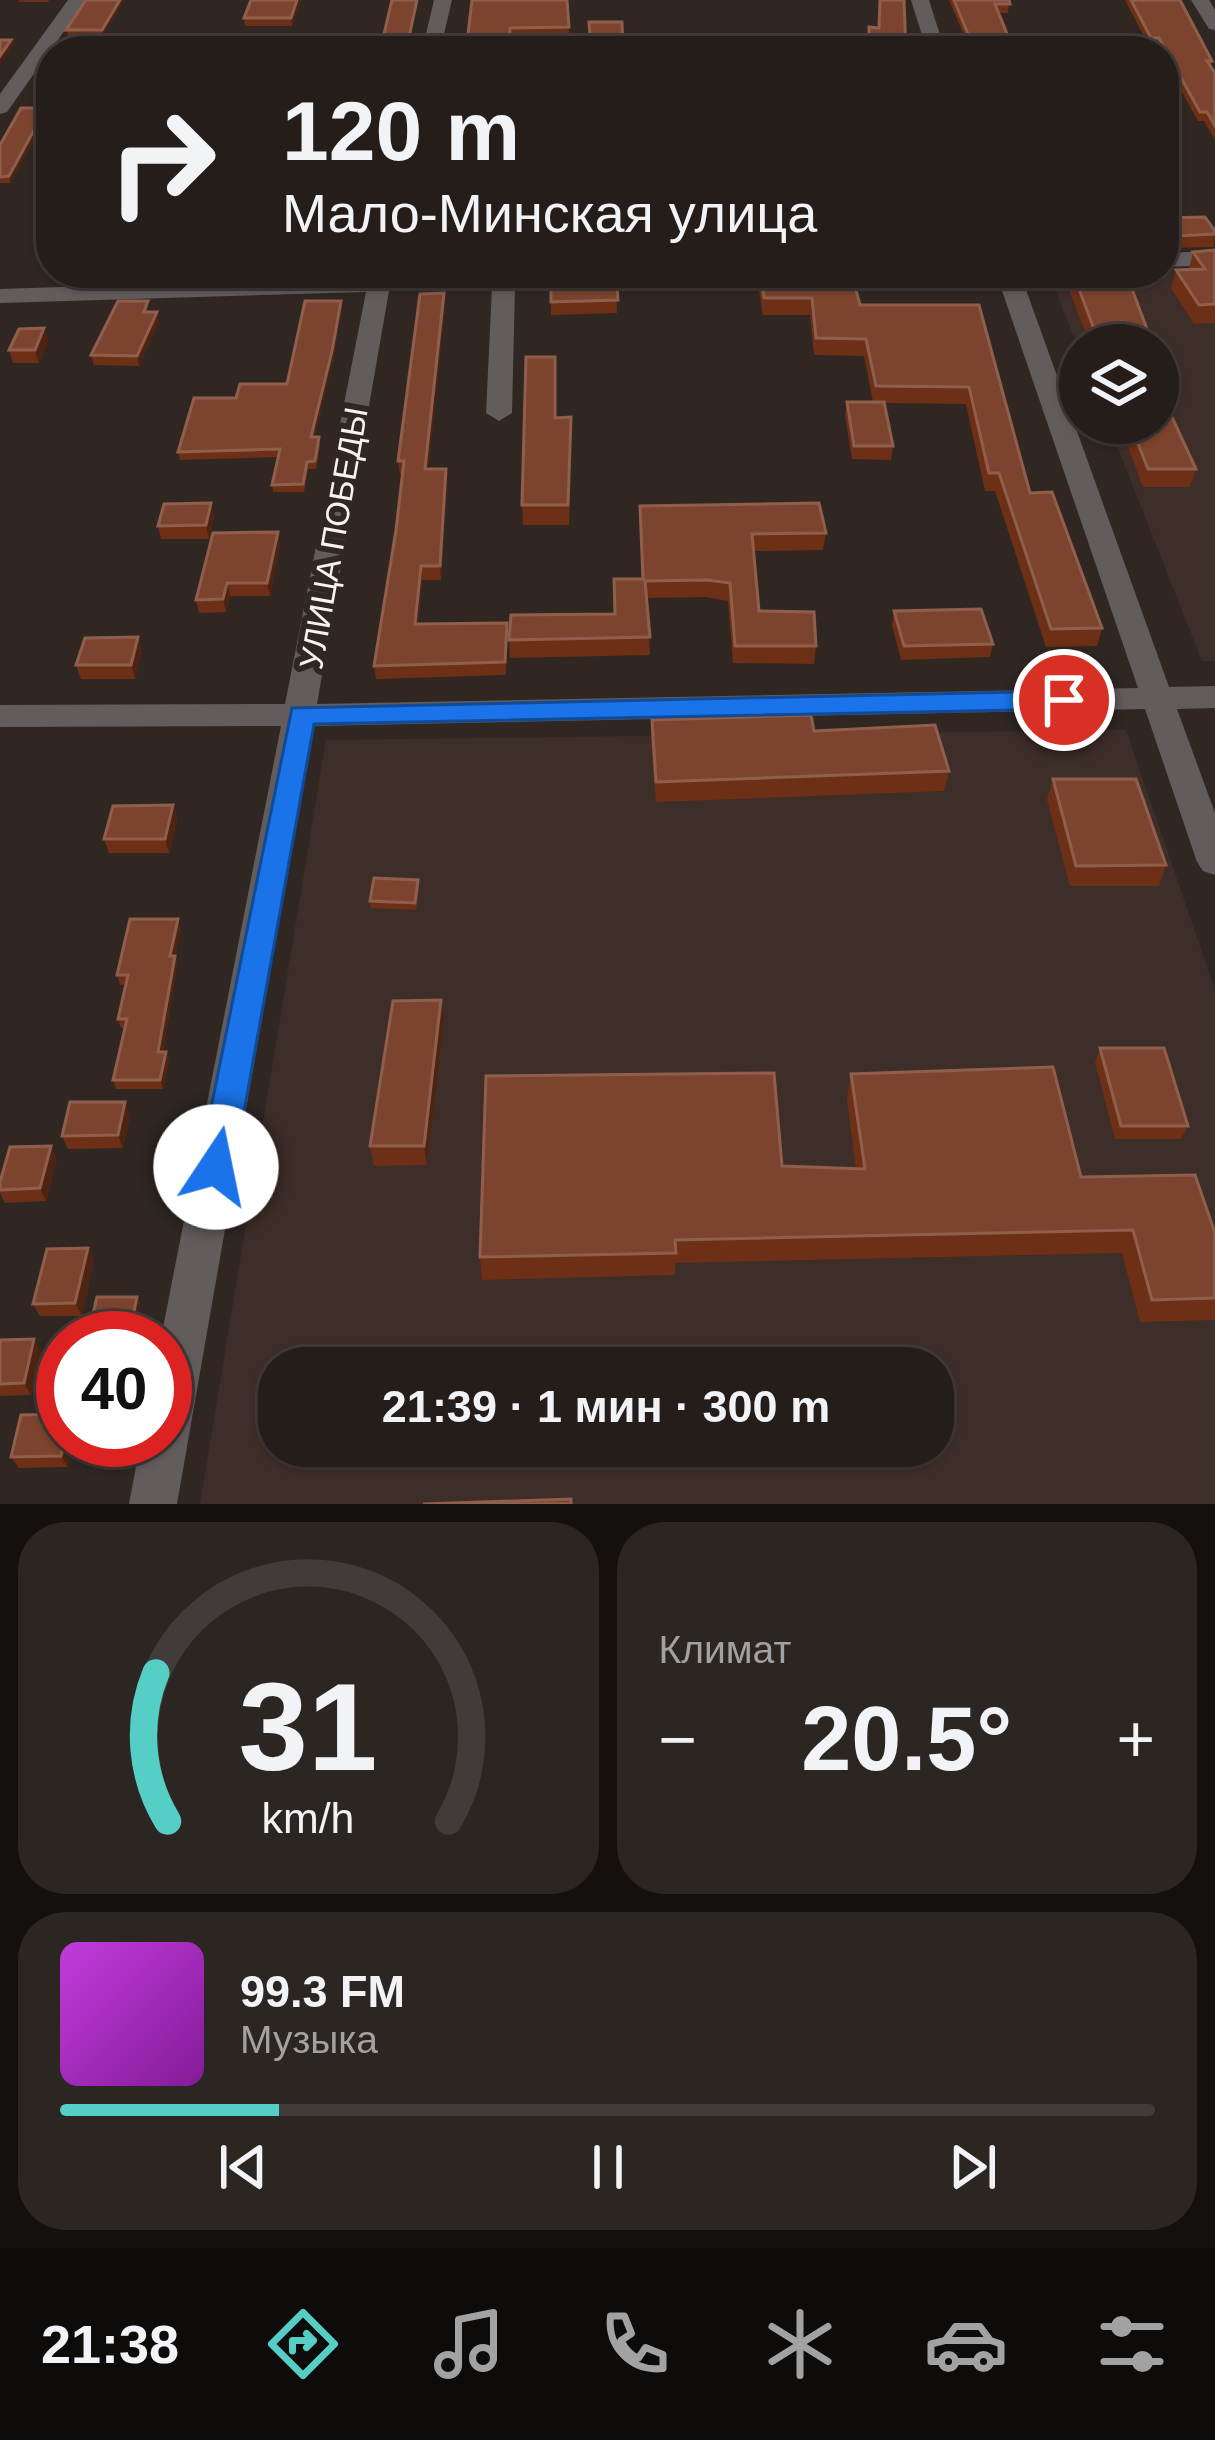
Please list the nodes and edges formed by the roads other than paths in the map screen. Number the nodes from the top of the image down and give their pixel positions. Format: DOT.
graph roads {
  1 [pos="77,0"];
  2 [pos="443,0"];
  3 [pos="920,0"];
  4 [pos="1200,0"];
  5 [pos="1215,26"];
  6 [pos="51,36"];
  7 [pos="434,36"];
  8 [pos="931,36"];
  9 [pos="36,58"];
  10 [pos="0,108"];
  11 [pos="1215,258"];
  12 [pos="1179,259"];
  13 [pos="169,288"];
  14 [pos="378,288"];
  15 [pos="504,288"];
  16 [pos="1012,288"];
  17 [pos="0,296"];
  18 [pos="499,413"];
  19 [pos="1215,697"];
  20 [pos="1160,698"];
  21 [pos="302,715"];
  22 [pos="0,716"];
  23 [pos="1215,862"];
  24 [pos="189,1311"];
  25 [pos="160,1467"];
  26 [pos="153,1504"];
  1 -- 6 [label="street"];
  2 -- 7 [label="street"];
  3 -- 8 [label="street"];
  4 -- 5 [label="street"];
  9 -- 10 [label="street"];
  11 -- 12 [label="street"];
  13 -- 17 [label="street"];
  14 -- 21 [label="street, УЛИЦА ПОБЕДЫ"];
  15 -- 18 [label="street"];
  16 -- 20 [label="street"];
  19 -- 20 [label="street"];
  20 -- 21 [label="street"];
  20 -- 23 [label="street"];
  21 -- 22 [label="street"];
  21 -- 24 [label="street, УЛИЦА ПОБЕДЫ"];
  25 -- 26 [label="street, УЛИЦА ПОБЕДЫ"];
}
